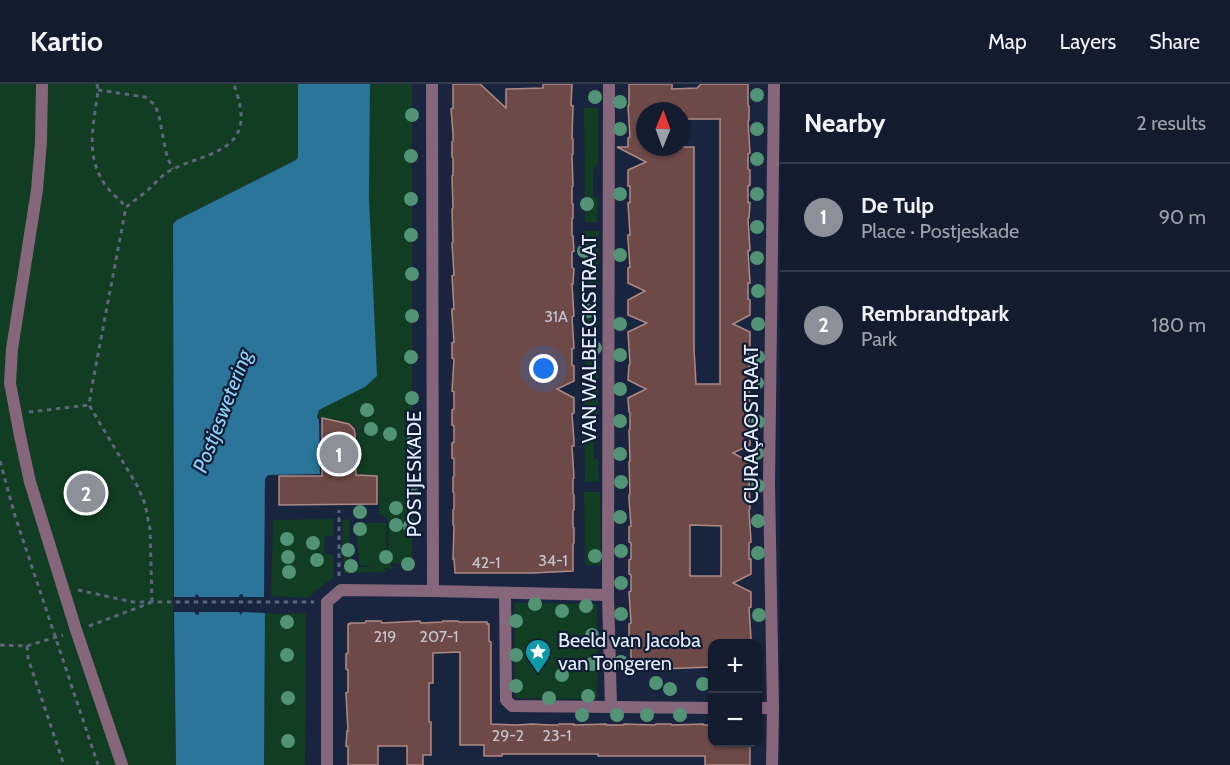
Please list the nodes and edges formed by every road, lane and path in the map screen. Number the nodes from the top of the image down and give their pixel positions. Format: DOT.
graph roads {
  1 [pos="42,84"];
  2 [pos="97,84"];
  3 [pos="234,84"];
  4 [pos="432,84"];
  5 [pos="609,84"];
  6 [pos="774,84"];
  7 [pos="98,90"];
  8 [pos="173,169"];
  9 [pos="126,207"];
  10 [pos="89,405"];
  11 [pos="15,414"];
  12 [pos="0,461"];
  13 [pos="339,510"];
  14 [pos="775,510"];
  15 [pos="341,590"];
  16 [pos="433,591"];
  17 [pos="65,592"];
  18 [pos="505,593"];
  19 [pos="608,595"];
  20 [pos="152,602"];
  21 [pos="327,602"];
  22 [pos="76,630"];
  23 [pos="55,638"];
  24 [pos="0,645"];
  25 [pos="27,646"];
  26 [pos="611,706"];
  27 [pos="708,708"];
  28 [pos="762,708"];
  29 [pos="773,708"];
  30 [pos="64,765"];
  31 [pos="98,765"];
  32 [pos="122,765"];
  33 [pos="327,765"];
  34 [pos="772,765"];
  1 -- 11 [label="street"];
  2 -- 7 [label="path"];
  3 -- 8 [label="path"];
  4 -- 16 [label="street, POSTJESKADE"];
  5 -- 19 [label="street, VAN WALBEECKSTRAAT"];
  6 -- 14 [label="street, CURAÇAOSTRAAT"];
  7 -- 8 [label="path"];
  7 -- 9 [label="path"];
  8 -- 9 [label="path"];
  9 -- 10 [label="path"];
  10 -- 11 [label="path"];
  10 -- 20 [label="path"];
  11 -- 17 [label="street"];
  12 -- 23 [label="path"];
  13 -- 15 [label="path"];
  14 -- 29 [label="street, CURAÇAOSTRAAT"];
  15 -- 16 [label="street"];
  15 -- 21 [label="street"];
  16 -- 18 [label="street"];
  17 -- 20 [label="path"];
  17 -- 22 [label="street"];
  18 -- 19 [label="street"];
  18 -- 26 [label="street"];
  19 -- 26 [label="street, VAN WALBEECKSTRAAT"];
  20 -- 21 [label="path"];
  20 -- 22 [label="path"];
  21 -- 33 [label="street"];
  22 -- 23 [label="path"];
  22 -- 32 [label="street"];
  23 -- 25 [label="path"];
  23 -- 31 [label="path"];
  24 -- 25 [label="path"];
  25 -- 30 [label="path"];
  26 -- 27 [label="street"];
  28 -- 29 [label="street"];
  29 -- 34 [label="street, CURAÇAOSTRAAT"];
}
